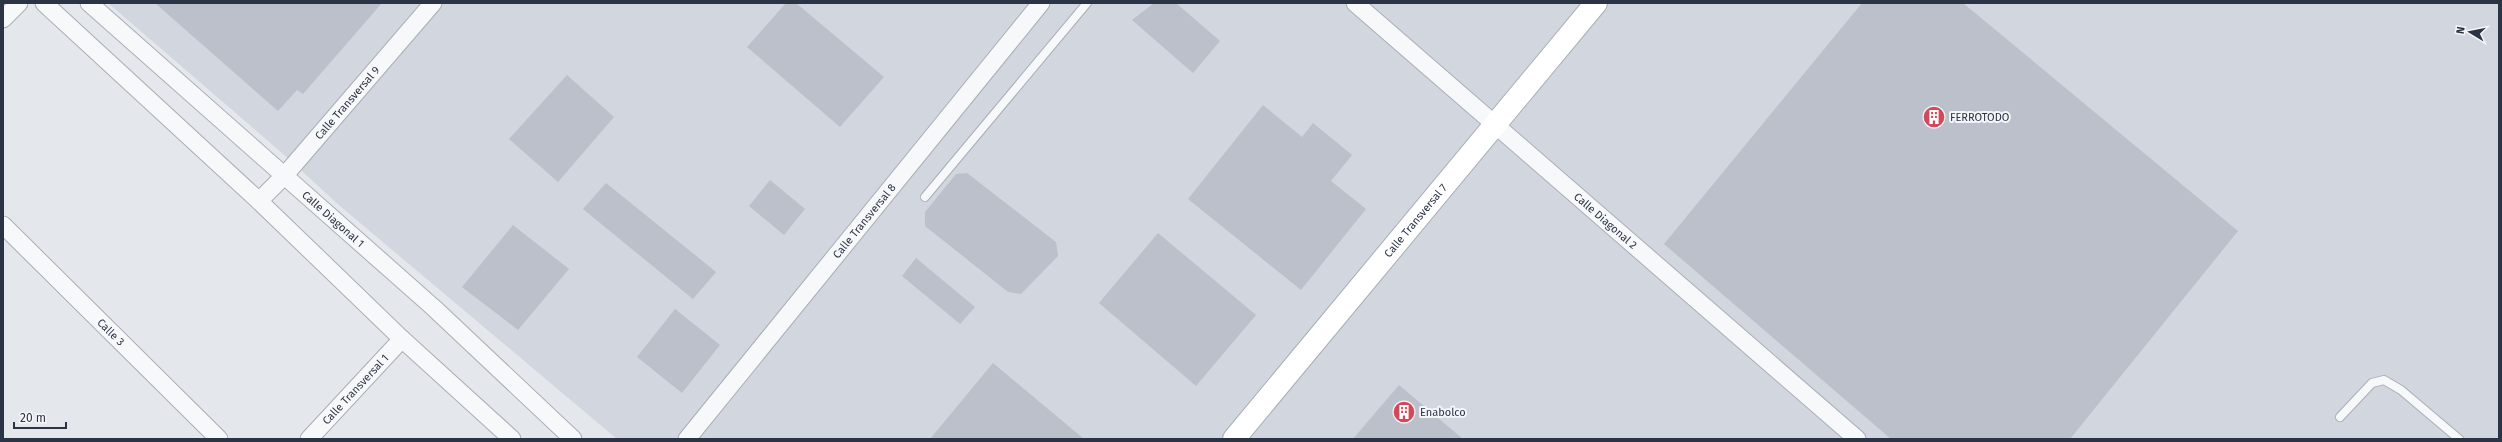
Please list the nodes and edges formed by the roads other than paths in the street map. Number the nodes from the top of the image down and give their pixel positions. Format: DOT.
graph roads {
  1 [pos="19,3"];
  2 [pos="44,3"];
  3 [pos="89,3"];
  4 [pos="433,3"];
  5 [pos="1041,3"];
  6 [pos="1087,3"];
  7 [pos="1355,3"];
  8 [pos="1596,3"];
  9 [pos="3,19"];
  10 [pos="1494,124"];
  11 [pos="285,175"];
  12 [pos="925,197"];
  13 [pos="259,201"];
  14 [pos="3,225"];
  15 [pos="402,338"];
  16 [pos="2340,417"];
  17 [pos="219,439"];
  18 [pos="309,439"];
  19 [pos="512,439"];
  20 [pos="573,439"];
  21 [pos="687,439"];
  22 [pos="1234,439"];
  23 [pos="1857,439"];
  24 [pos="2459,439"];
  1 -- 9 [label="street"];
  2 -- 13 [label="street"];
  3 -- 11 [label="street, Calle Diagonal 1"];
  4 -- 11 [label="street, Calle Transversal 9"];
  5 -- 21 [label="street, Calle Transversal 8"];
  6 -- 12 [label="lane"];
  7 -- 10 [label="street, Calle Diagonal 2"];
  8 -- 10 [label="street, Calle Transversal 7"];
  10 -- 22 [label="street, Calle Transversal 7"];
  10 -- 23 [label="street, Calle Diagonal 2"];
  11 -- 13 [label="street, Calle Transversal 9"];
  11 -- 20 [label="street, Calle Diagonal 1"];
  13 -- 15 [label="street"];
  14 -- 17 [label="street, Calle 3"];
  15 -- 18 [label="street, Calle Transversal 1"];
  15 -- 19 [label="street"];
  16 -- 24 [label="lane"];
}
